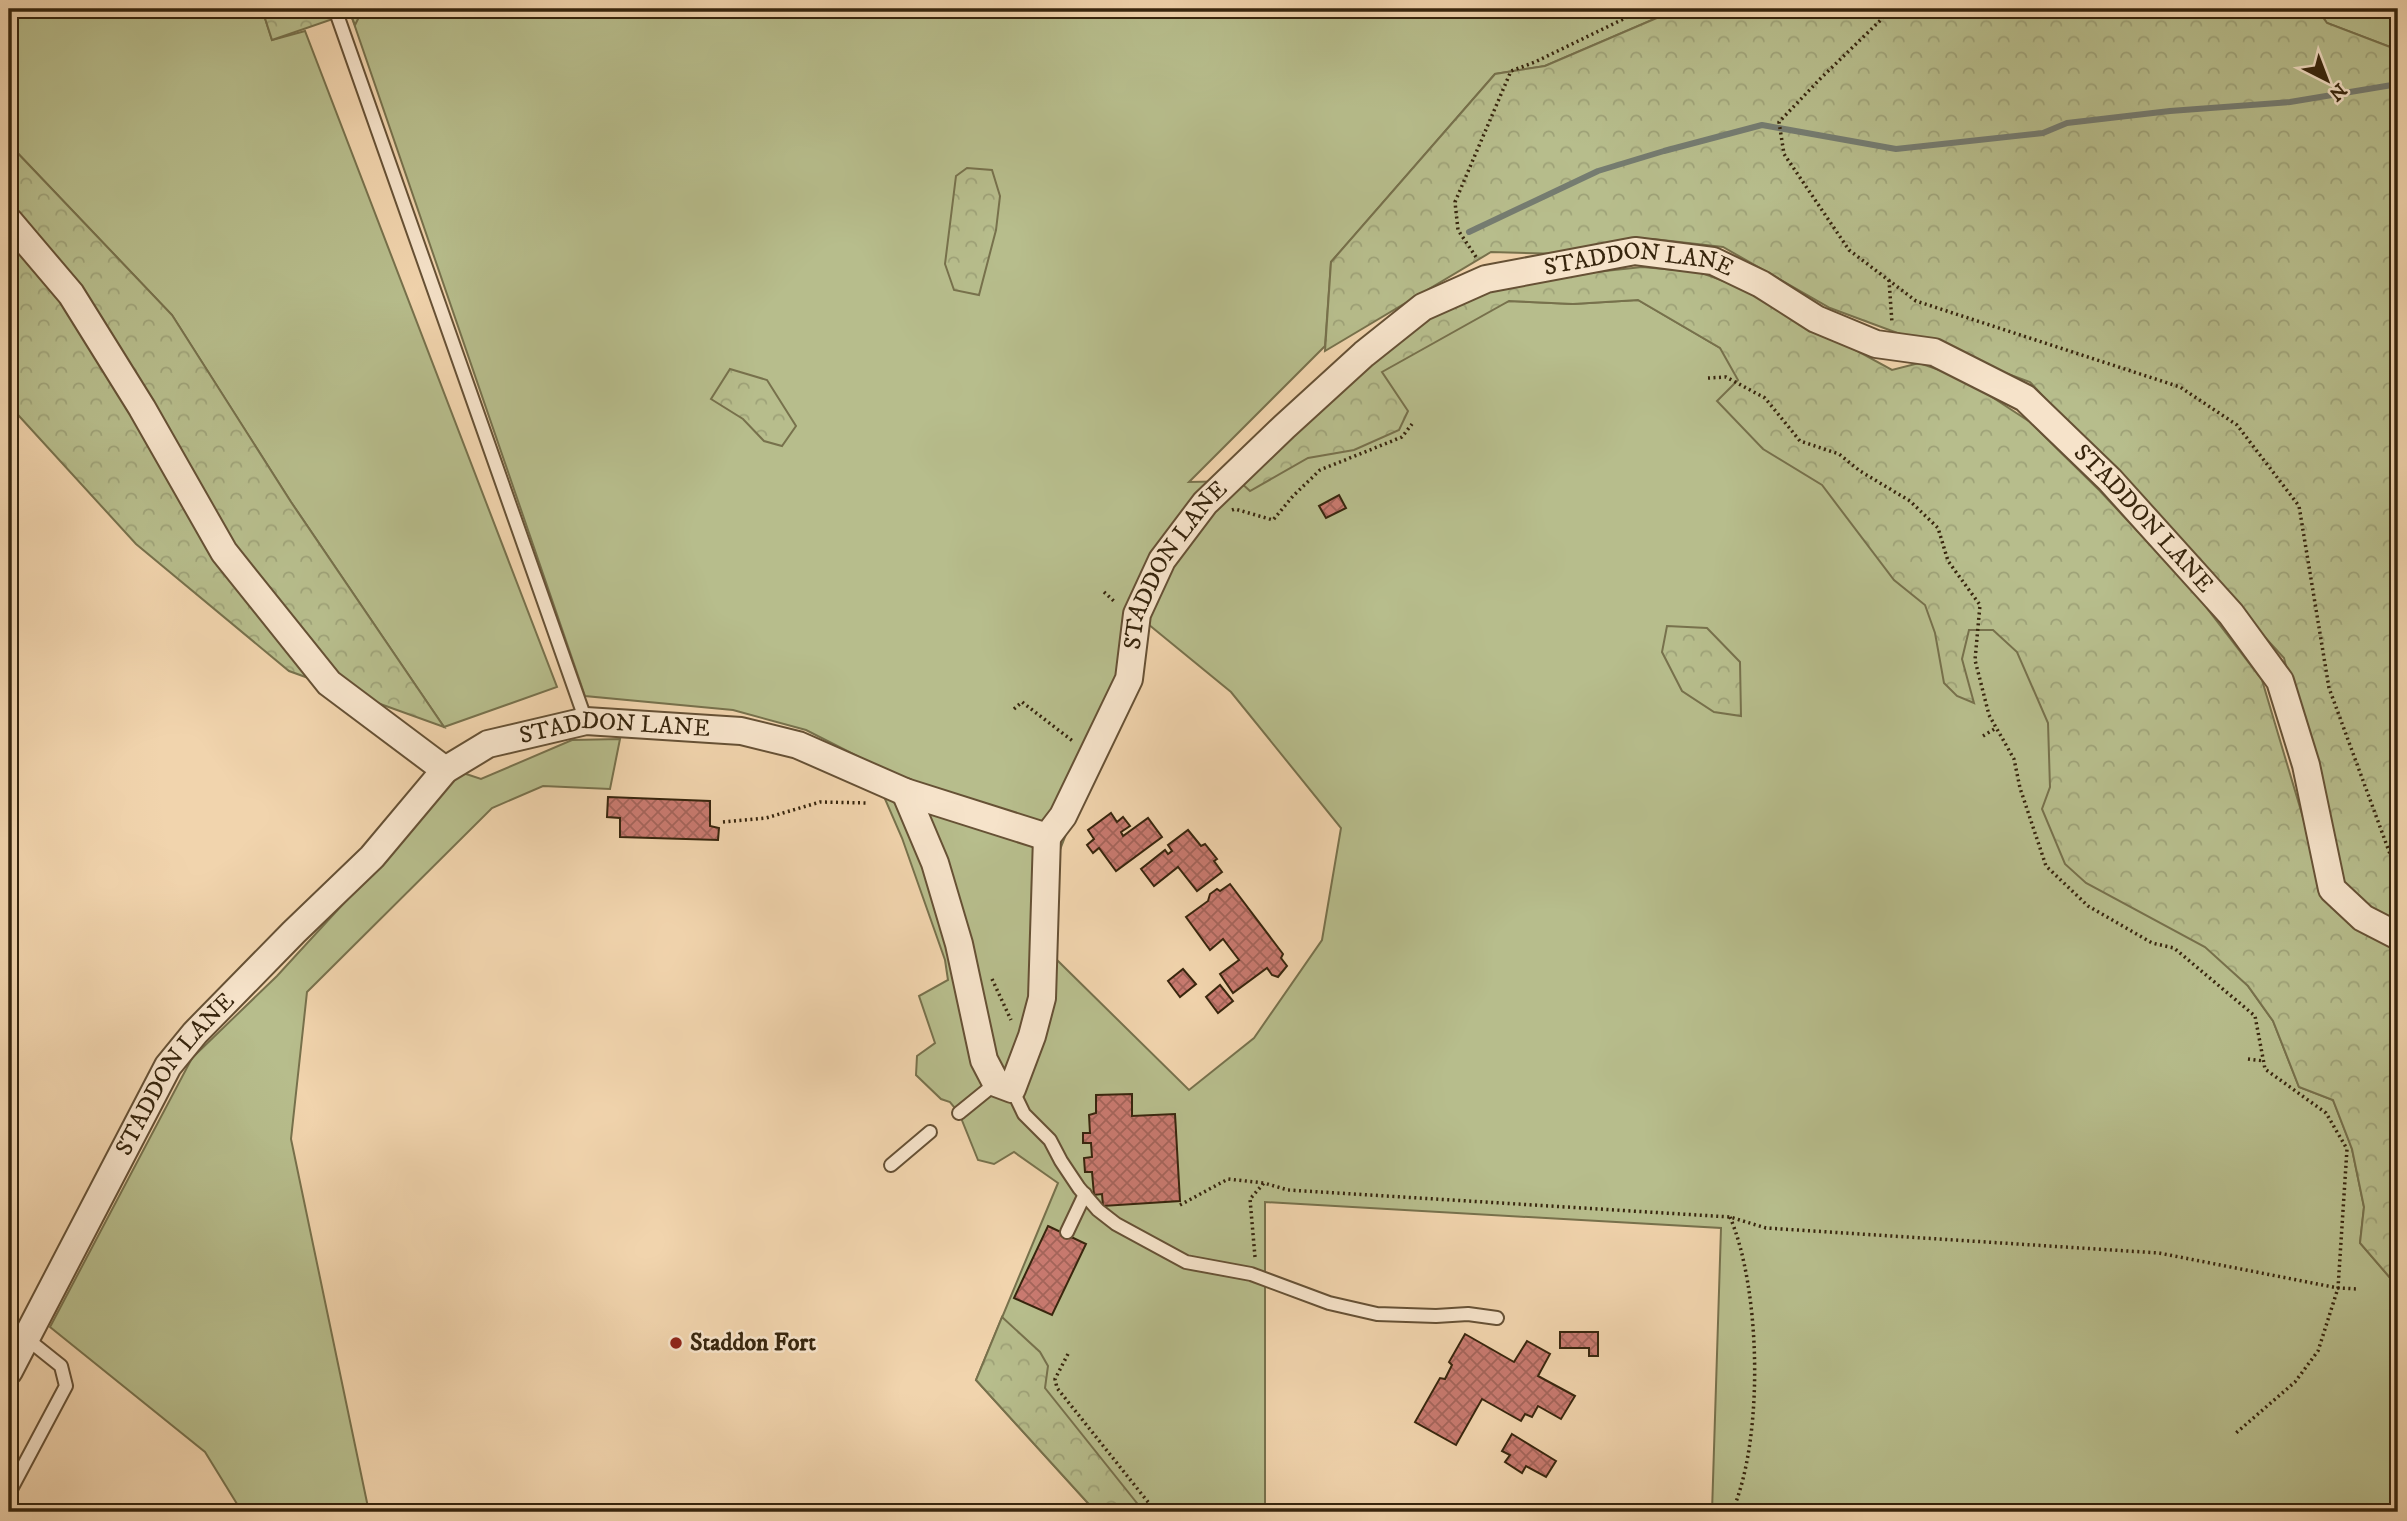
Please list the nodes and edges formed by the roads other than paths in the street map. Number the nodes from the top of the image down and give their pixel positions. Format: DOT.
graph roads {
  1 [pos="335,9"];
  2 [pos="9,221"];
  3 [pos="586,721"];
  4 [pos="445,770"];
  5 [pos="899,790"];
  6 [pos="1047,837"];
  7 [pos="2398,936"];
  8 [pos="1004,1086"];
  9 [pos="959,1113"];
  10 [pos="930,1132"];
  11 [pos="891,1165"];
  12 [pos="1085,1195"];
  13 [pos="1067,1232"];
  14 [pos="1497,1318"];
  15 [pos="26,1338"];
  16 [pos="9,1371"];
  17 [pos="9,1493"];
  1 -- 3 [label="lane"];
  2 -- 4 [label="street"];
  3 -- 4 [label="street, STADDON LANE"];
  3 -- 5 [label="street, STADDON LANE"];
  4 -- 15 [label="street, STADDON LANE"];
  5 -- 6 [label="street, STADDON LANE"];
  5 -- 8 [label="street"];
  6 -- 7 [label="street, STADDON LANE"];
  6 -- 8 [label="street"];
  8 -- 9 [label="lane"];
  8 -- 12 [label="lane"];
  10 -- 11 [label="lane"];
  12 -- 13 [label="lane"];
  12 -- 14 [label="lane"];
  15 -- 16 [label="street, STADDON LANE"];
  15 -- 17 [label="lane"];
}
